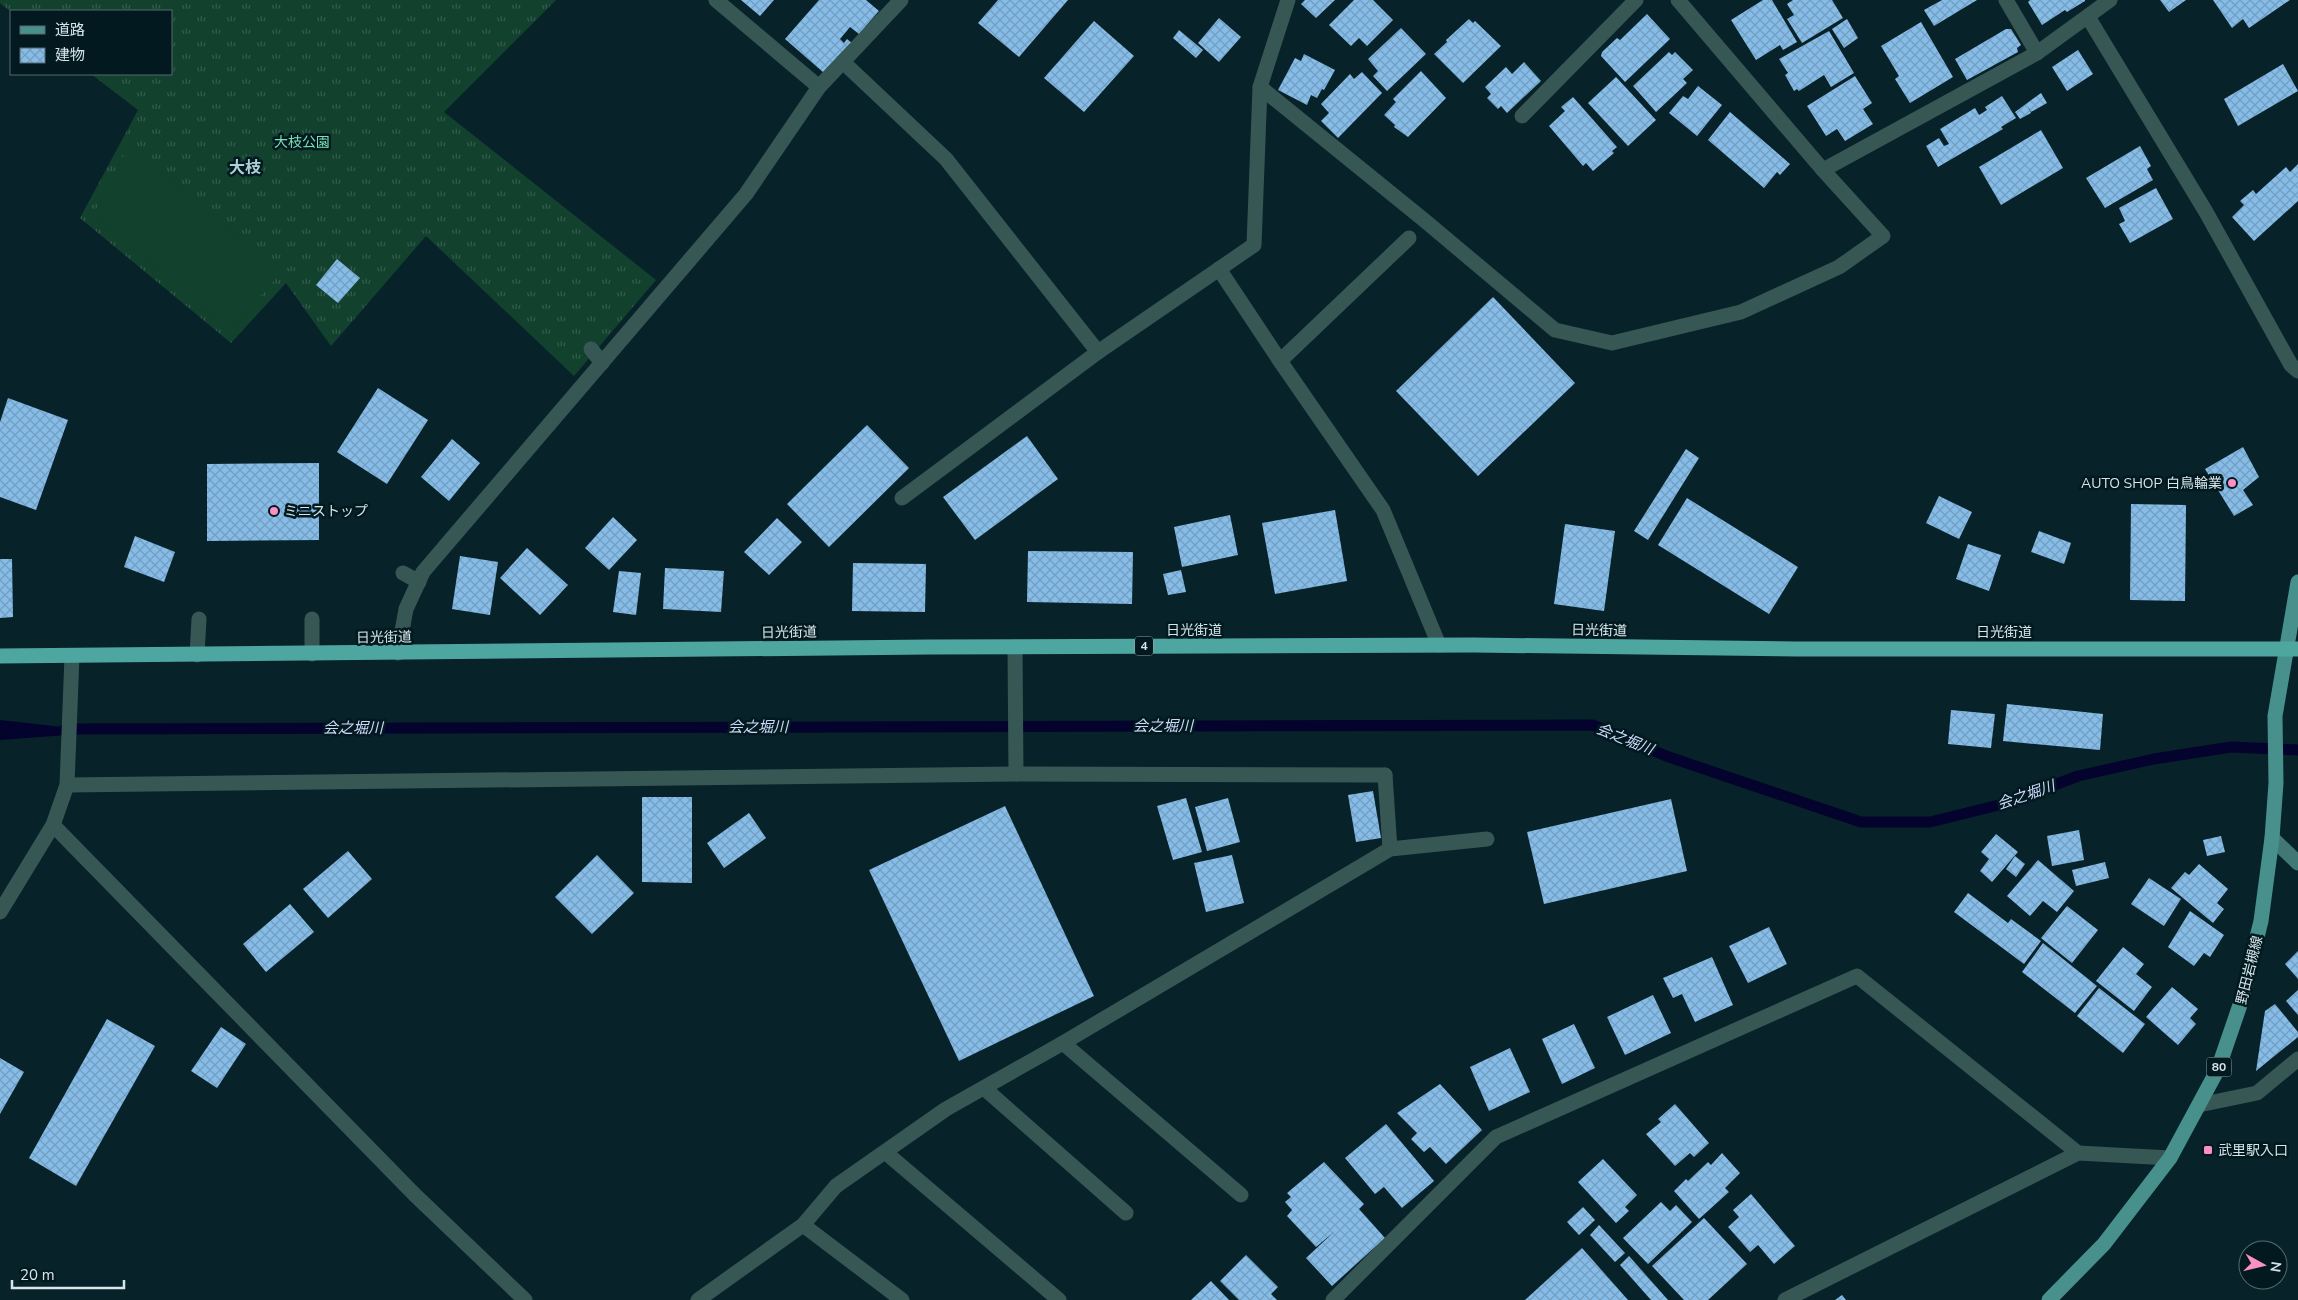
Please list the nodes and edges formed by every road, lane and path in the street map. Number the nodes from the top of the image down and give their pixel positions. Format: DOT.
graph roads {
  1 [pos="716,0"];
  2 [pos="901,0"];
  3 [pos="1288,0"];
  4 [pos="1636,0"];
  5 [pos="1678,0"];
  6 [pos="2006,0"];
  7 [pos="2110,0"];
  8 [pos="2088,17"];
  9 [pos="2037,53"];
  10 [pos="843,62"];
  11 [pos="819,87"];
  12 [pos="1260,87"];
  13 [pos="1522,116"];
  14 [pos="1824,170"];
  15 [pos="1409,238"];
  16 [pos="1219,269"];
  17 [pos="590,350"];
  18 [pos="1098,352"];
  19 [pos="1280,362"];
  20 [pos="602,363"];
  21 [pos="2298,371"];
  22 [pos="902,498"];
  23 [pos="403,573"];
  24 [pos="419,582"];
  25 [pos="2298,582"];
  26 [pos="199,619"];
  27 [pos="312,619"];
  28 [pos="1439,645"];
  29 [pos="1015,647"];
  30 [pos="2293,649"];
  31 [pos="398,653"];
  32 [pos="312,654"];
  33 [pos="197,655"];
  34 [pos="0,656"];
  35 [pos="72,656"];
  36 [pos="1016,767"];
  37 [pos="68,778"];
  38 [pos="53,826"];
  39 [pos="2272,838"];
  40 [pos="1487,839"];
  41 [pos="1390,849"];
  42 [pos="2298,863"];
  43 [pos="0,912"];
  44 [pos="1063,1043"];
  45 [pos="2298,1059"];
  46 [pos="984,1088"];
  47 [pos="2199,1105"];
  48 [pos="885,1152"];
  49 [pos="2078,1153"];
  50 [pos="2170,1158"];
  51 [pos="1240,1195"];
  52 [pos="1126,1213"];
  53 [pos="803,1225"];
  54 [pos="2052,1298"];
  55 [pos="525,1300"];
  56 [pos="698,1300"];
  57 [pos="902,1300"];
  58 [pos="1059,1300"];
  59 [pos="1332,1300"];
  60 [pos="1785,1300"];
  1 -- 11 [label="street"];
  2 -- 10 [label="street"];
  3 -- 12 [label="street"];
  4 -- 13 [label="street"];
  5 -- 14 [label="street"];
  6 -- 9 [label="street"];
  7 -- 8 [label="street"];
  8 -- 9 [label="street"];
  8 -- 21 [label="street"];
  9 -- 14 [label="street"];
  10 -- 11 [label="street"];
  10 -- 18 [label="street"];
  11 -- 20 [label="street"];
  12 -- 14 [label="street"];
  12 -- 16 [label="street"];
  15 -- 19 [label="street"];
  16 -- 18 [label="street"];
  16 -- 19 [label="street"];
  17 -- 20 [label="street"];
  18 -- 22 [label="street"];
  19 -- 28 [label="street"];
  20 -- 24 [label="street"];
  23 -- 24 [label="street"];
  24 -- 31 [label="street"];
  25 -- 30 [label="main road, 野田岩槻線 / 80"];
  26 -- 33 [label="street"];
  27 -- 32 [label="street"];
  28 -- 29 [label="highway, 日光街道 / 4"];
  28 -- 30 [label="highway, 日光街道 / 4"];
  29 -- 31 [label="highway, 日光街道 / 4"];
  29 -- 36 [label="street"];
  30 -- 39 [label="main road, 野田岩槻線 / 80"];
  31 -- 32 [label="highway, 日光街道 / 4"];
  32 -- 33 [label="highway, 日光街道 / 4"];
  33 -- 35 [label="highway, 日光街道 / 4"];
  34 -- 35 [label="highway, 日光街道 / 4"];
  35 -- 37 [label="street"];
  36 -- 37 [label="street"];
  36 -- 41 [label="street"];
  37 -- 38 [label="street"];
  38 -- 43 [label="street"];
  38 -- 55 [label="street"];
  39 -- 42 [label="street"];
  39 -- 47 [label="main road, 野田岩槻線 / 80"];
  40 -- 41 [label="street"];
  41 -- 44 [label="street"];
  44 -- 46 [label="street"];
  44 -- 51 [label="street"];
  45 -- 47 [label="street"];
  46 -- 48 [label="street"];
  46 -- 52 [label="street"];
  47 -- 50 [label="main road, 野田岩槻線 / 80"];
  48 -- 53 [label="street"];
  48 -- 58 [label="street"];
  49 -- 50 [label="street"];
  49 -- 59 [label="street"];
  49 -- 60 [label="street"];
  50 -- 54 [label="main road, 野田岩槻線 / 80"];
  53 -- 56 [label="street"];
  53 -- 57 [label="street"];
}
